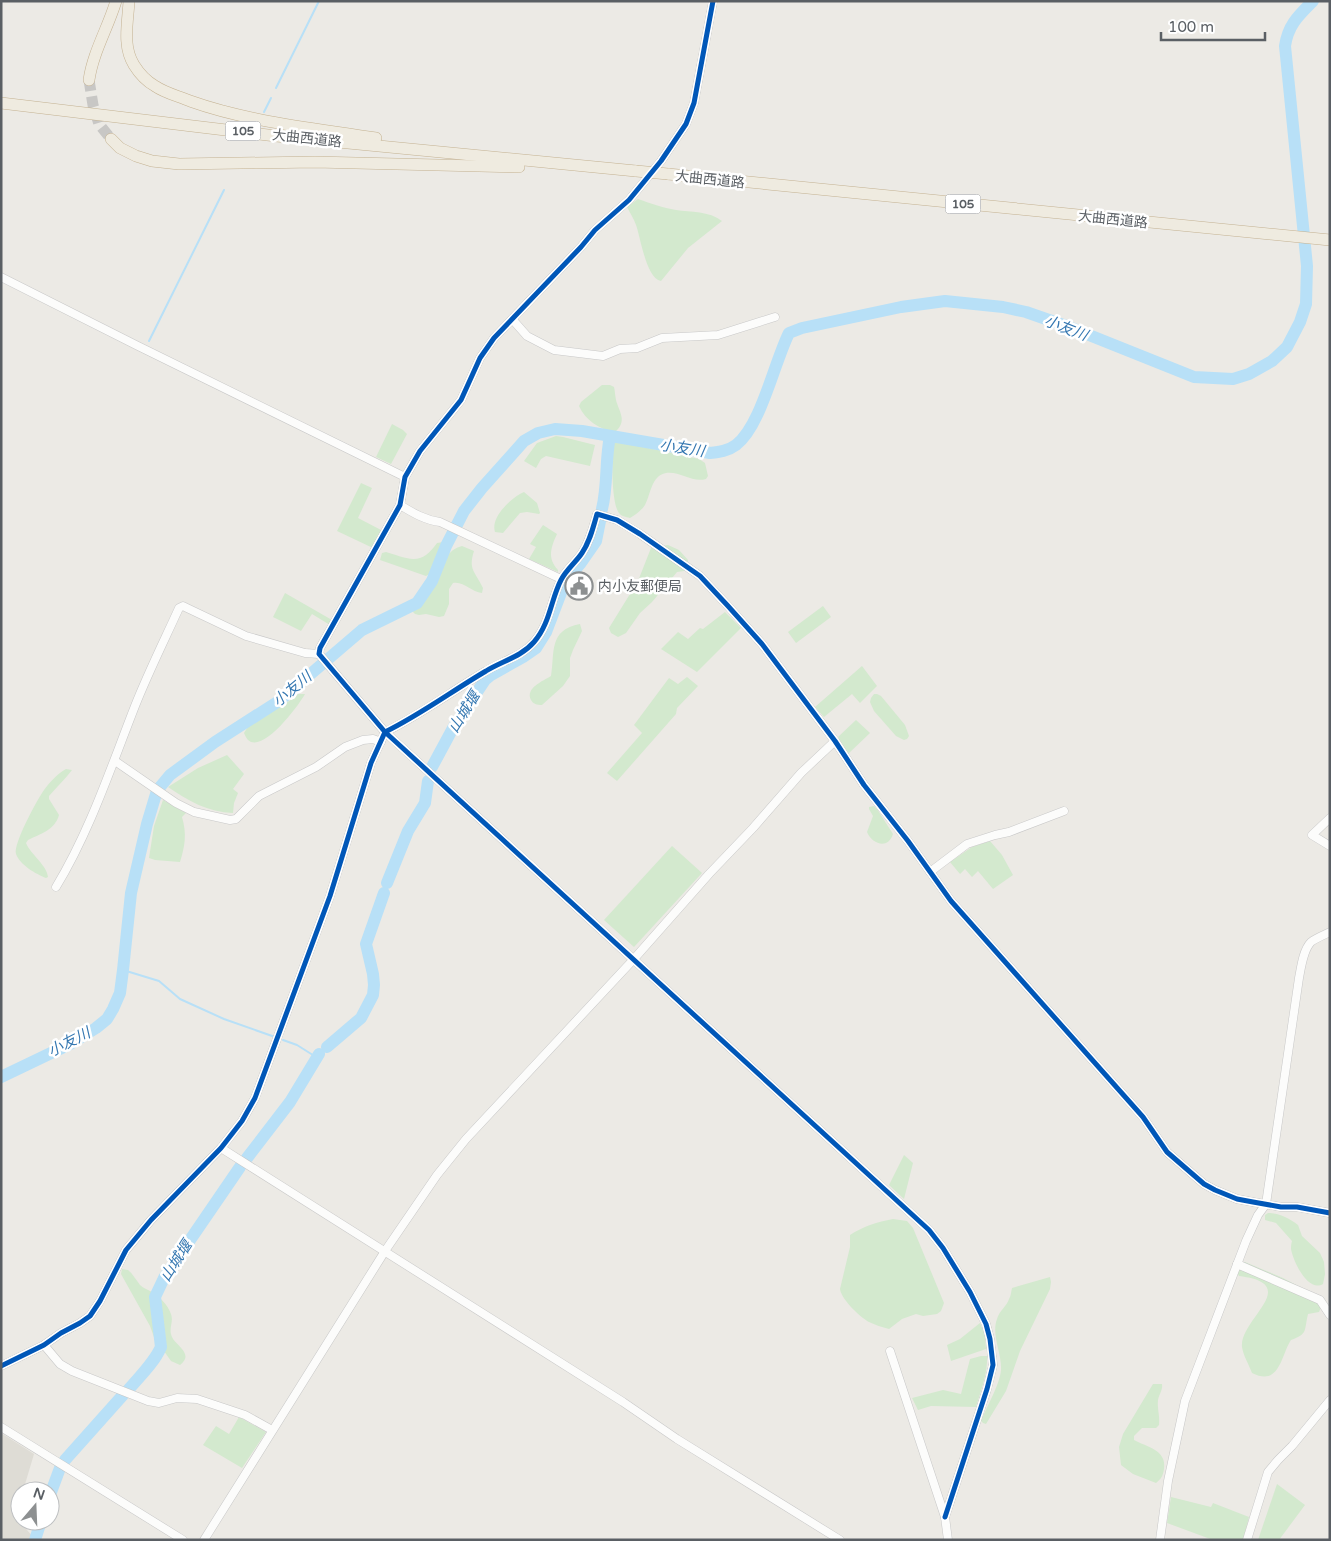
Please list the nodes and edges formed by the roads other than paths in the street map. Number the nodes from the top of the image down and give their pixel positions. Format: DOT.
graph roads {
  1 [pos="116,1"];
  2 [pos="129,1"];
  3 [pos="713,1"];
  4 [pos="89,80"];
  5 [pos="1,103"];
  6 [pos="111,139"];
  7 [pos="486,156"];
  8 [pos="603,168"];
  9 [pos="1330,240"];
  10 [pos="1,277"];
  11 [pos="775,317"];
  12 [pos="512,320"];
  13 [pos="405,477"];
  14 [pos="400,505"];
  15 [pos="561,579"];
  16 [pos="319,654"];
  17 [pos="385,732"];
  18 [pos="835,741"];
  19 [pos="380,742"];
  20 [pos="115,761"];
  21 [pos="1064,811"];
  22 [pos="1330,818"];
  23 [pos="1330,846"];
  24 [pos="930,872"];
  25 [pos="56,887"];
  26 [pos="1330,932"];
  27 [pos="633,960"];
  28 [pos="221,1148"];
  29 [pos="1266,1204"];
  30 [pos="1330,1213"];
  31 [pos="385,1251"];
  32 [pos="1237,1264"];
  33 [pos="1330,1316"];
  34 [pos="44,1345"];
  35 [pos="890,1351"];
  36 [pos="1,1366"];
  37 [pos="1330,1400"];
  38 [pos="1,1427"];
  39 [pos="272,1430"];
  40 [pos="945,1517"];
  41 [pos="182,1540"];
  42 [pos="204,1540"];
  43 [pos="840,1540"];
  44 [pos="948,1540"];
  45 [pos="1160,1540"];
  46 [pos="1248,1540"];
  1 -- 4 [label="highway"];
  2 -- 7 [label="highway"];
  3 -- 12 [label="street"];
  5 -- 7 [label="highway, 大曲西道路 / 105"];
  6 -- 8 [label="highway"];
  7 -- 8 [label="highway, 大曲西道路 / 105"];
  8 -- 9 [label="highway, 大曲西道路 / 105, bridge"];
  10 -- 13 [label="street"];
  11 -- 12 [label="street"];
  12 -- 13 [label="street"];
  13 -- 14 [label="street"];
  14 -- 15 [label="street"];
  14 -- 16 [label="street"];
  15 -- 17 [label="street"];
  15 -- 18 [label="street"];
  16 -- 17 [label="street"];
  16 -- 20 [label="street"];
  17 -- 19 [label="street"];
  17 -- 27 [label="street"];
  18 -- 24 [label="street"];
  18 -- 27 [label="street"];
  19 -- 20 [label="street"];
  19 -- 28 [label="street"];
  20 -- 25 [label="street"];
  21 -- 24 [label="street"];
  22 -- 23 [label="street"];
  24 -- 29 [label="street"];
  26 -- 29 [label="street"];
  27 -- 31 [label="street"];
  27 -- 40 [label="street"];
  28 -- 31 [label="street"];
  28 -- 34 [label="street"];
  29 -- 30 [label="street"];
  29 -- 32 [label="street"];
  31 -- 39 [label="street"];
  31 -- 43 [label="street"];
  32 -- 33 [label="street"];
  32 -- 45 [label="street"];
  34 -- 36 [label="street"];
  34 -- 39 [label="street"];
  35 -- 40 [label="street"];
  37 -- 46 [label="street"];
  38 -- 41 [label="street"];
  39 -- 42 [label="street"];
  40 -- 44 [label="street"];
}
